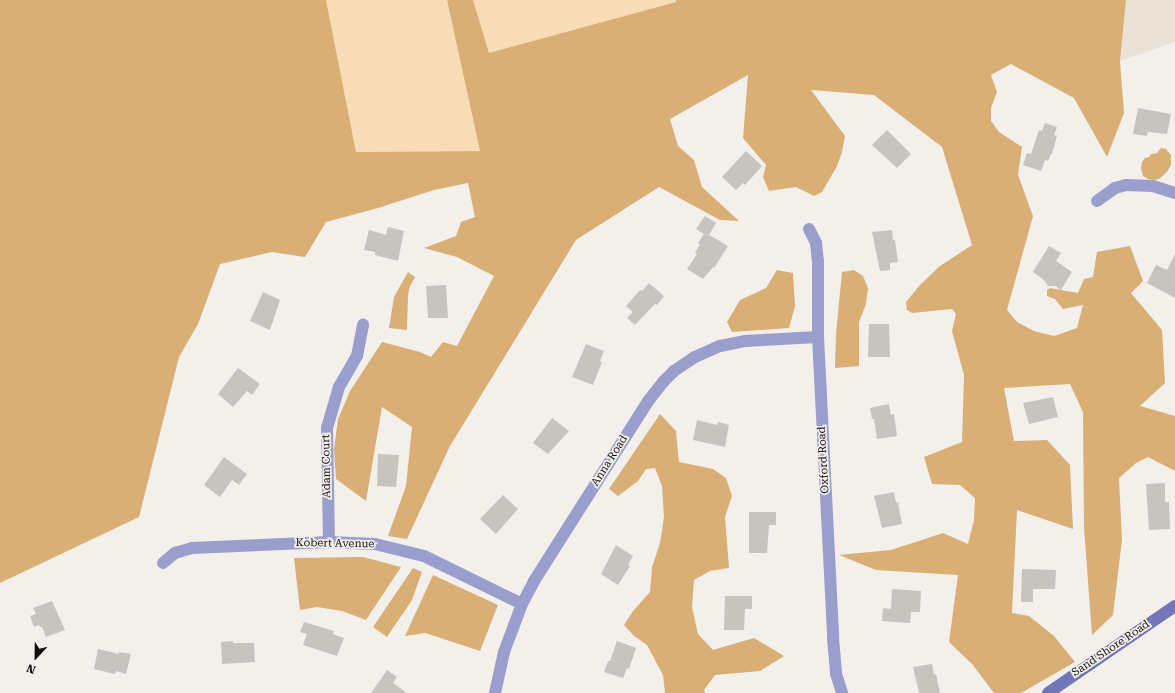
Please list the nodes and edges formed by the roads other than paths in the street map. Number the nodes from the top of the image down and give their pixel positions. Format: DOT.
graph roads {
  1 [pos="1175,193"];
  2 [pos="1097,201"];
  3 [pos="808,229"];
  4 [pos="362,325"];
  5 [pos="818,337"];
  6 [pos="329,542"];
  7 [pos="163,563"];
  8 [pos="522,604"];
  9 [pos="1175,606"];
  10 [pos="494,693"];
  11 [pos="842,693"];
  12 [pos="1048,693"];
  1 -- 2 [label="street"];
  3 -- 5 [label="street, Oxford Road"];
  4 -- 6 [label="street, Adam Court"];
  5 -- 8 [label="street, Anna Road"];
  5 -- 11 [label="street, Oxford Road"];
  6 -- 7 [label="street, Kobert Avenue"];
  6 -- 8 [label="street, Kobert Avenue"];
  8 -- 10 [label="street, Anna Road"];
  9 -- 12 [label="street, Sand Shore Road"];
}
